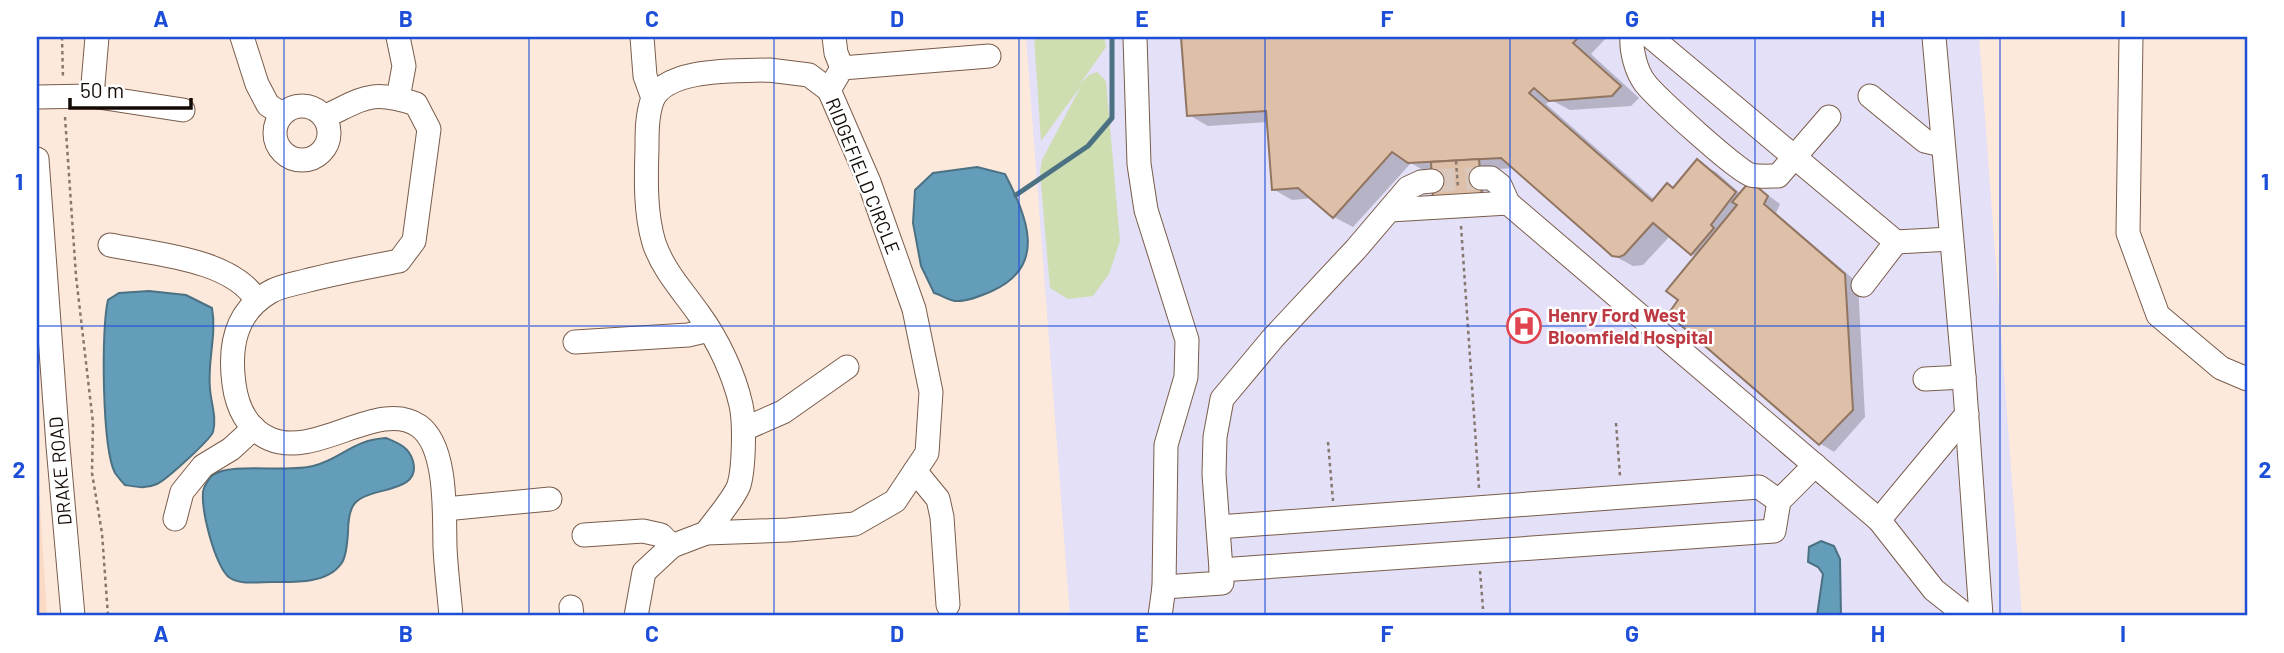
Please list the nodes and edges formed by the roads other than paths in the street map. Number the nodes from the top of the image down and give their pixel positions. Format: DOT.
graph roads {
  1 [pos="97,37"];
  2 [pos="242,37"];
  3 [pos="398,37"];
  4 [pos="642,37"];
  5 [pos="834,37"];
  6 [pos="1135,37"];
  7 [pos="1632,37"];
  8 [pos="1651,37"];
  9 [pos="1934,37"];
  10 [pos="2131,37"];
  11 [pos="989,56"];
  12 [pos="842,68"];
  13 [pos="829,90"];
  14 [pos="92,96"];
  15 [pos="1870,96"];
  16 [pos="37,97"];
  17 [pos="398,98"];
  18 [pos="653,99"];
  19 [pos="183,110"];
  20 [pos="282,114"];
  21 [pos="324,117"];
  22 [pos="1829,117"];
  23 [pos="1942,145"];
  24 [pos="1796,157"];
  25 [pos="37,159"];
  26 [pos="1481,178"];
  27 [pos="1432,181"];
  28 [pos="1508,202"];
  29 [pos="1390,210"];
  30 [pos="1951,239"];
  31 [pos="1896,242"];
  32 [pos="110,245"];
  33 [pos="1863,285"];
  34 [pos="257,301"];
  35 [pos="709,330"];
  36 [pos="575,342"];
  37 [pos="847,367"];
  38 [pos="1964,377"];
  39 [pos="1924,379"];
  40 [pos="2247,379"];
  41 [pos="1967,414"];
  42 [pos="254,428"];
  43 [pos="744,429"];
  44 [pos="1815,465"];
  45 [pos="915,471"];
  46 [pos="550,499"];
  47 [pos="1779,501"];
  48 [pos="445,509"];
  49 [pos="175,519"];
  50 [pos="1879,520"];
  51 [pos="1218,527"];
  52 [pos="706,533"];
  53 [pos="584,535"];
  54 [pos="672,546"];
  55 [pos="1221,570"];
  56 [pos="1164,587"];
  57 [pos="1934,590"];
  58 [pos="948,606"];
  59 [pos="68,615"];
  60 [pos="451,616"];
  61 [pos="636,616"];
  62 [pos="1160,616"];
  63 [pos="1939,616"];
  64 [pos="1967,616"];
  65 [pos="1981,616"];
  1 -- 14 [label="street"];
  2 -- 20 [label="street"];
  3 -- 17 [label="street"];
  4 -- 18 [label="street"];
  5 -- 12 [label="street"];
  6 -- 56 [label="street"];
  7 -- 24 [label="street"];
  8 -- 24 [label="street"];
  9 -- 23 [label="street"];
  10 -- 40 [label="street"];
  11 -- 12 [label="street"];
  12 -- 13 [label="street"];
  13 -- 18 [label="street, RIDGEFIELD CIRCLE"];
  13 -- 45 [label="street, RIDGEFIELD CIRCLE"];
  14 -- 16 [label="street"];
  14 -- 19 [label="street"];
  15 -- 23 [label="street"];
  17 -- 21 [label="street"];
  17 -- 34 [label="street"];
  18 -- 35 [label="street"];
  20 -- 21 [label="street"];
  20 -- 21 [label="street"];
  22 -- 24 [label="street"];
  23 -- 30 [label="street"];
  24 -- 31 [label="street"];
  25 -- 59 [label="street, DRAKE ROAD"];
  26 -- 28 [label="street"];
  27 -- 29 [label="street"];
  28 -- 29 [label="street"];
  28 -- 44 [label="street"];
  29 -- 51 [label="street"];
  30 -- 31 [label="street"];
  30 -- 38 [label="street"];
  31 -- 33 [label="street"];
  32 -- 34 [label="street"];
  34 -- 42 [label="street"];
  35 -- 36 [label="street"];
  35 -- 43 [label="street"];
  37 -- 43 [label="street"];
  38 -- 39 [label="street"];
  38 -- 41 [label="street"];
  41 -- 50 [label="street"];
  41 -- 65 [label="street"];
  42 -- 48 [label="street"];
  42 -- 49 [label="street"];
  43 -- 52 [label="street"];
  44 -- 47 [label="street"];
  44 -- 50 [label="street"];
  45 -- 52 [label="street, RIDGEFIELD CIRCLE"];
  45 -- 58 [label="street"];
  46 -- 48 [label="street"];
  47 -- 51 [label="street"];
  47 -- 55 [label="street"];
  48 -- 60 [label="street"];
  50 -- 57 [label="street"];
  51 -- 55 [label="street"];
  52 -- 54 [label="street, RIDGEFIELD CIRCLE"];
  53 -- 54 [label="street"];
  54 -- 61 [label="street, RIDGEFIELD CIRCLE"];
  55 -- 56 [label="street"];
  56 -- 62 [label="street"];
  57 -- 63 [label="street"];
  57 -- 64 [label="street"];
}
